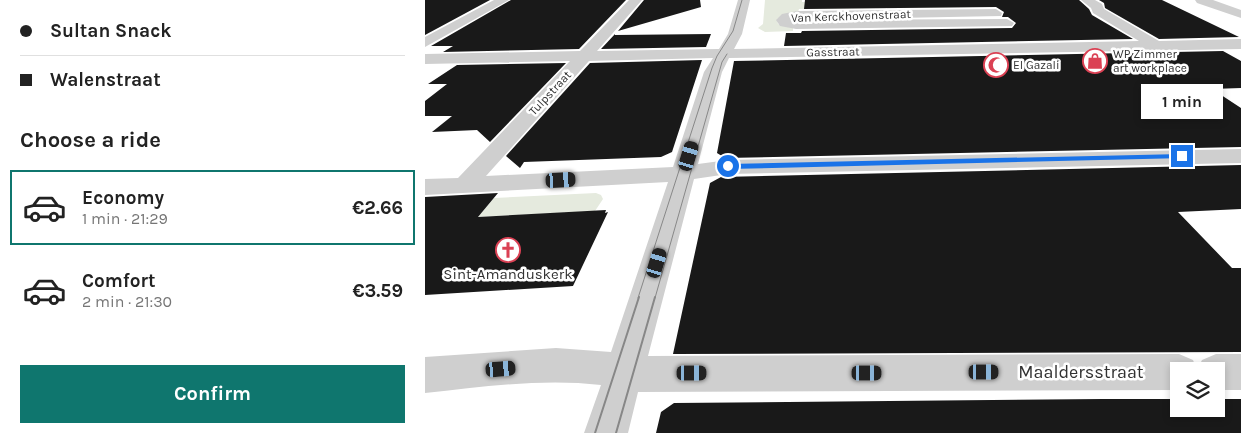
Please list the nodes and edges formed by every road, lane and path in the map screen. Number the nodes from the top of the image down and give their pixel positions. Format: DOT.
graph roads {
  1 [pos="503,0"];
  2 [pos="636,0"];
  3 [pos="744,0"];
  4 [pos="983,0"];
  5 [pos="1087,0"];
  6 [pos="1201,0"];
  7 [pos="996,13"];
  8 [pos="1241,14"];
  9 [pos="1007,23"];
  10 [pos="425,43"];
  11 [pos="1241,44"];
  12 [pos="1155,45"];
  13 [pos="1032,48"];
  14 [pos="723,54"];
  15 [pos="584,56"];
  16 [pos="425,59"];
  17 [pos="1241,156"];
  18 [pos="683,173"];
  19 [pos="464,186"];
  20 [pos="425,188"];
  21 [pos="625,371"];
  22 [pos="1170,372"];
  23 [pos="1225,372"];
  24 [pos="1241,372"];
  25 [pos="425,375"];
  26 [pos="606,433"];
  1 -- 10 [label="street"];
  2 -- 15 [label="street, Tulpstraat"];
  3 -- 14 [label="street"];
  4 -- 7 [label="street"];
  5 -- 12 [label="street"];
  6 -- 8 [label="street"];
  7 -- 9 [label="street"];
  7 -- 9 [label="street, Van Kerckhovenstraat"];
  9 -- 13 [label="street"];
  11 -- 12 [label="street, Gasstraat"];
  12 -- 13 [label="street, Gasstraat"];
  13 -- 14 [label="street, Gasstraat"];
  14 -- 15 [label="street, Gasstraat"];
  14 -- 18 [label="street"];
  15 -- 16 [label="street, Gasstraat"];
  15 -- 19 [label="street, Tulpstraat"];
  17 -- 18 [label="street"];
  18 -- 19 [label="street"];
  18 -- 21 [label="street"];
  19 -- 20 [label="street"];
  21 -- 22 [label="street, Maaldersstraat"];
  21 -- 25 [label="street, Maaldersstraat"];
  21 -- 26 [label="street"];
  23 -- 24 [label="street"];
}
